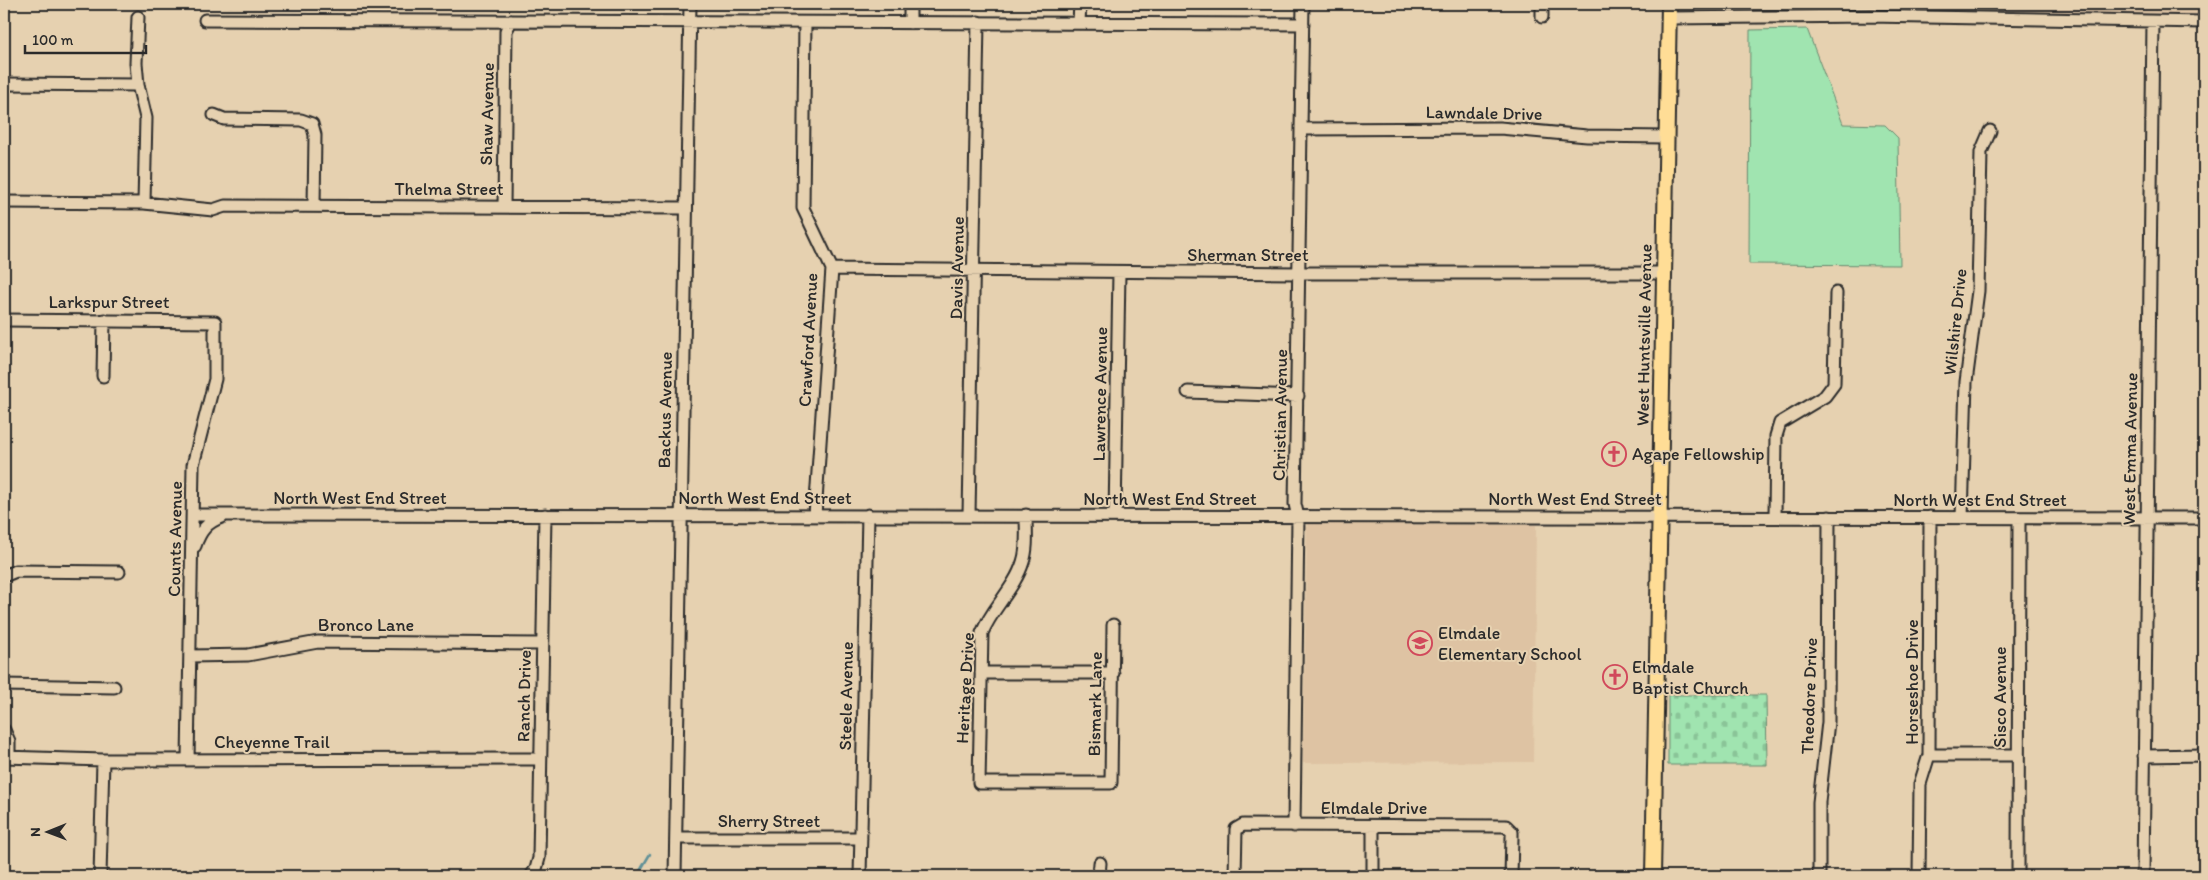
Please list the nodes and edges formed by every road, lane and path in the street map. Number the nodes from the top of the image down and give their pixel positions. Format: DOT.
graph roads {
  1 [pos="690,4"];
  2 [pos="910,4"];
  3 [pos="1080,4"];
  4 [pos="1304,4"];
  5 [pos="1542,4"];
  6 [pos="1869,4"];
  7 [pos="1669,11"];
  8 [pos="1869,16"];
  9 [pos="138,17"];
  10 [pos="1542,17"];
  11 [pos="205,20"];
  12 [pos="511,21"];
  13 [pos="689,22"];
  14 [pos="978,22"];
  15 [pos="1079,22"];
  16 [pos="2153,22"];
  17 [pos="2204,22"];
  18 [pos="805,23"];
  19 [pos="910,23"];
  20 [pos="1303,24"];
  21 [pos="4,84"];
  22 [pos="138,85"];
  23 [pos="214,115"];
  24 [pos="1301,129"];
  25 [pos="1990,131"];
  26 [pos="1666,137"];
  27 [pos="4,202"];
  28 [pos="144,203"];
  29 [pos="314,206"];
  30 [pos="504,207"];
  31 [pos="685,208"];
  32 [pos="832,269"];
  33 [pos="974,271"];
  34 [pos="1119,272"];
  35 [pos="1300,273"];
  36 [pos="1664,273"];
  37 [pos="1836,293"];
  38 [pos="4,320"];
  39 [pos="104,320"];
  40 [pos="215,322"];
  41 [pos="104,376"];
  42 [pos="1188,392"];
  43 [pos="1298,396"];
  44 [pos="193,515"];
  45 [pos="228,515"];
  46 [pos="545,515"];
  47 [pos="681,515"];
  48 [pos="814,515"];
  49 [pos="969,515"];
  50 [pos="868,516"];
  51 [pos="1026,516"];
  52 [pos="1115,516"];
  53 [pos="1659,516"];
  54 [pos="1775,516"];
  55 [pos="1298,517"];
  56 [pos="1829,517"];
  57 [pos="1930,517"];
  58 [pos="1962,518"];
  59 [pos="2019,518"];
  60 [pos="2147,518"];
  61 [pos="2204,518"];
  62 [pos="192,557"];
  63 [pos="120,572"];
  64 [pos="4,576"];
  65 [pos="1114,625"];
  66 [pos="542,644"];
  67 [pos="190,656"];
  68 [pos="981,673"];
  69 [pos="1113,673"];
  70 [pos="4,685"];
  71 [pos="114,687"];
  72 [pos="4,730"];
  73 [pos="1929,755"];
  74 [pos="2018,755"];
  75 [pos="2204,755"];
  76 [pos="2144,756"];
  77 [pos="6,757"];
  78 [pos="540,759"];
  79 [pos="104,760"];
  80 [pos="188,760"];
  81 [pos="979,783"];
  82 [pos="1294,826"];
  83 [pos="1373,826"];
  84 [pos="676,838"];
  85 [pos="861,838"];
  86 [pos="1100,863"];
  87 [pos="100,876"];
  88 [pos="531,876"];
  89 [pos="675,876"];
  90 [pos="860,876"];
  91 [pos="1099,876"];
  92 [pos="1235,876"];
  93 [pos="1372,876"];
  94 [pos="1512,876"];
  95 [pos="1653,876"];
  96 [pos="1819,876"];
  97 [pos="1919,876"];
  98 [pos="2018,876"];
  99 [pos="2144,876"];
  1 -- 13 [label="street, Backus Avenue"];
  2 -- 19 [label="street"];
  3 -- 15 [label="street"];
  4 -- 20 [label="street, Christian Avenue"];
  5 -- 10 [label="street"];
  6 -- 8 [label="street"];
  7 -- 8 [label="street"];
  7 -- 26 [label="main road, West Huntsville Avenue"];
  8 -- 16 [label="street"];
  9 -- 22 [label="street"];
  11 -- 12 [label="street"];
  12 -- 13 [label="street"];
  12 -- 30 [label="street, Shaw Avenue"];
  13 -- 18 [label="street"];
  13 -- 31 [label="street, Backus Avenue"];
  14 -- 15 [label="street"];
  14 -- 19 [label="street"];
  14 -- 33 [label="street, Davis Avenue"];
  15 -- 20 [label="street"];
  16 -- 17 [label="street"];
  16 -- 60 [label="street, West Emma Avenue"];
  18 -- 19 [label="street"];
  18 -- 32 [label="street, Crawford Avenue"];
  20 -- 24 [label="street, Christian Avenue"];
  21 -- 22 [label="street"];
  22 -- 28 [label="street"];
  23 -- 29 [label="street"];
  24 -- 26 [label="street, Lawndale Drive"];
  24 -- 35 [label="street, Christian Avenue"];
  25 -- 58 [label="street, Wilshire Drive"];
  26 -- 36 [label="main road, West Huntsville Avenue"];
  27 -- 28 [label="street, Thelma Street"];
  28 -- 29 [label="street, Thelma Street"];
  29 -- 30 [label="street, Thelma Street"];
  30 -- 31 [label="street, Thelma Street"];
  31 -- 47 [label="street, Backus Avenue"];
  32 -- 33 [label="street, Sherman Street"];
  32 -- 48 [label="street, Crawford Avenue"];
  33 -- 34 [label="street, Sherman Street"];
  33 -- 49 [label="street, Davis Avenue"];
  34 -- 35 [label="street, Sherman Street"];
  34 -- 52 [label="street, Lawrence Avenue"];
  35 -- 36 [label="street, Sherman Street"];
  35 -- 43 [label="street, Christian Avenue"];
  36 -- 53 [label="main road, West Huntsville Avenue"];
  37 -- 54 [label="street"];
  38 -- 39 [label="street, Larkspur Street"];
  39 -- 40 [label="street, Larkspur Street"];
  39 -- 41 [label="street"];
  40 -- 44 [label="street, Counts Avenue"];
  42 -- 43 [label="street"];
  43 -- 55 [label="street, Christian Avenue"];
  44 -- 45 [label="street, North West End Street"];
  44 -- 62 [label="street, Counts Avenue"];
  45 -- 46 [label="street, North West End Street"];
  45 -- 62 [label="street"];
  46 -- 47 [label="street, North West End Street"];
  46 -- 66 [label="street, Ranch Drive"];
  47 -- 48 [label="street, North West End Street"];
  47 -- 84 [label="street, Backus Avenue"];
  48 -- 50 [label="street, North West End Street"];
  49 -- 50 [label="street, North West End Street"];
  49 -- 51 [label="street, North West End Street"];
  50 -- 85 [label="street, Steele Avenue"];
  51 -- 52 [label="street, North West End Street"];
  51 -- 68 [label="street, Heritage Drive"];
  52 -- 55 [label="street, North West End Street"];
  53 -- 54 [label="street, North West End Street"];
  53 -- 55 [label="street, North West End Street"];
  53 -- 95 [label="main road, West Huntsville Avenue"];
  54 -- 56 [label="street, North West End Street"];
  55 -- 82 [label="street, Christian Avenue"];
  56 -- 57 [label="street, North West End Street"];
  56 -- 96 [label="street, Theodore Drive"];
  57 -- 58 [label="street, North West End Street"];
  57 -- 73 [label="street, Horseshoe Drive"];
  58 -- 59 [label="street, North West End Street"];
  59 -- 60 [label="street, North West End Street"];
  59 -- 74 [label="street, Sisco Avenue"];
  60 -- 61 [label="street, North West End Street"];
  60 -- 76 [label="street, West Emma Avenue"];
  62 -- 67 [label="street, Counts Avenue"];
  63 -- 64 [label="street"];
  65 -- 69 [label="street, Bismark Lane"];
  66 -- 67 [label="street, Bronco Lane"];
  66 -- 78 [label="street, Ranch Drive"];
  67 -- 80 [label="street, Counts Avenue"];
  68 -- 69 [label="street"];
  68 -- 81 [label="street, Heritage Drive"];
  69 -- 81 [label="street, Bismark Lane"];
  70 -- 71 [label="street"];
  72 -- 77 [label="street"];
  73 -- 74 [label="street"];
  73 -- 97 [label="street, Horseshoe Drive"];
  74 -- 98 [label="street, Sisco Avenue"];
  75 -- 76 [label="street"];
  76 -- 99 [label="street, West Emma Avenue"];
  77 -- 79 [label="street, Cheyenne Trail"];
  78 -- 80 [label="street, Cheyenne Trail"];
  78 -- 88 [label="street, Ranch Drive"];
  79 -- 80 [label="street, Cheyenne Trail"];
  79 -- 87 [label="street"];
  82 -- 83 [label="street, Elmdale Drive"];
  82 -- 92 [label="street, Elmdale Drive"];
  83 -- 93 [label="street"];
  83 -- 94 [label="street, Elmdale Drive"];
  84 -- 85 [label="street, Sherry Street"];
  84 -- 89 [label="street, Backus Avenue"];
  85 -- 90 [label="street, Steele Avenue"];
  86 -- 91 [label="street"];
}
